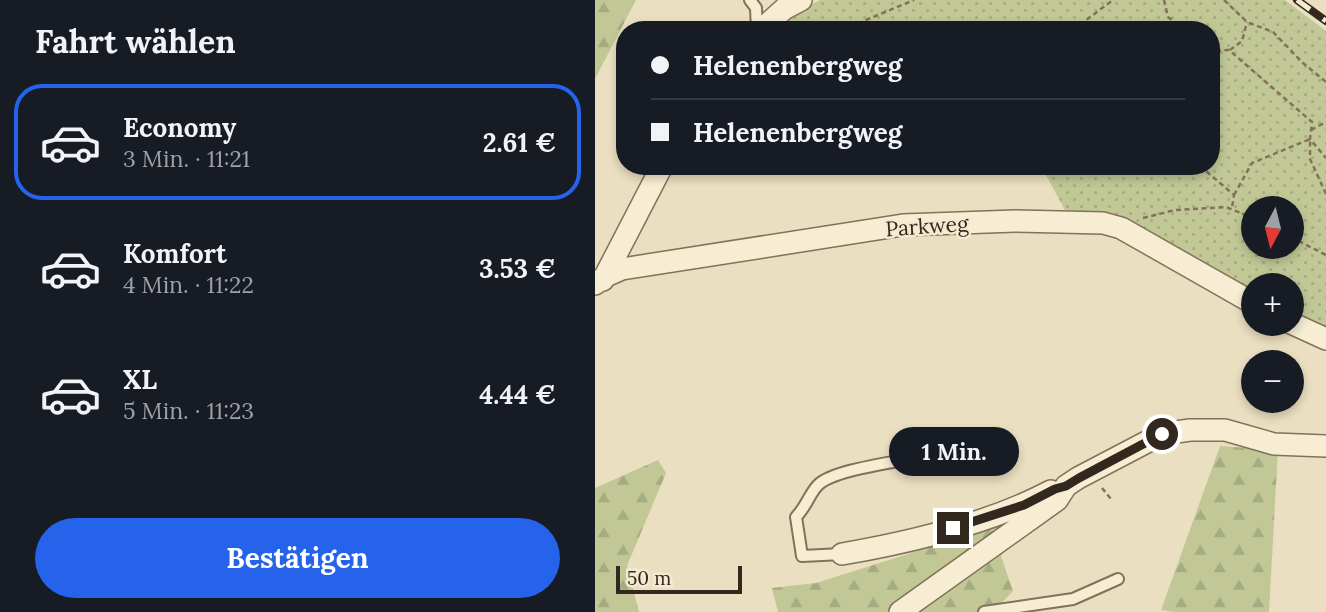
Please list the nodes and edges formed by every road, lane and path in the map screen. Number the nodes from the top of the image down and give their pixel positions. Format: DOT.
graph roads {
  1 [pos="750,0"];
  2 [pos="801,0"];
  3 [pos="914,0"];
  4 [pos="1113,0"];
  5 [pos="1164,0"];
  6 [pos="1224,0"];
  7 [pos="758,21"];
  8 [pos="769,21"];
  9 [pos="864,21"];
  10 [pos="1085,21"];
  11 [pos="1174,21"];
  12 [pos="1247,22"];
  13 [pos="1230,50"];
  14 [pos="1220,51"];
  15 [pos="1326,82"];
  16 [pos="1326,122"];
  17 [pos="1311,130"];
  18 [pos="1310,139"];
  19 [pos="1326,158"];
  20 [pos="657,175"];
  21 [pos="1211,175"];
  22 [pos="1326,194"];
  23 [pos="1234,195"];
  24 [pos="1232,208"];
  25 [pos="1241,212"];
  26 [pos="1122,228"];
  27 [pos="1304,244"];
  28 [pos="1326,255"];
  29 [pos="599,284"];
  30 [pos="1241,296"];
  31 [pos="1304,329"];
  32 [pos="1326,339"];
  33 [pos="1326,446"];
  34 [pos="913,458"];
  35 [pos="1066,486"];
  36 [pos="842,554"];
  37 [pos="1118,579"];
  38 [pos="899,612"];
  39 [pos="983,612"];
  1 -- 7 [label="lane"];
  2 -- 8 [label="street"];
  3 -- 9 [label="path"];
  4 -- 10 [label="path"];
  5 -- 11 [label="path"];
  6 -- 12 [label="path"];
  12 -- 13 [label="path"];
  12 -- 15 [label="path"];
  13 -- 14 [label="path"];
  13 -- 17 [label="path"];
  16 -- 17 [label="path"];
  17 -- 18 [label="path"];
  18 -- 19 [label="path"];
  18 -- 22 [label="path"];
  18 -- 23 [label="path"];
  20 -- 29 [label="street"];
  21 -- 23 [label="path"];
  23 -- 24 [label="path"];
  24 -- 25 [label="path"];
  24 -- 26 [label="path"];
  26 -- 29 [label="street, Parkweg"];
  26 -- 30 [label="street, Parkweg"];
  27 -- 28 [label="path"];
  31 -- 32 [label="street"];
  33 -- 35 [label="street"];
  34 -- 36 [label="lane"];
  35 -- 36 [label="street"];
  35 -- 38 [label="street"];
  37 -- 39 [label="lane"];
}
